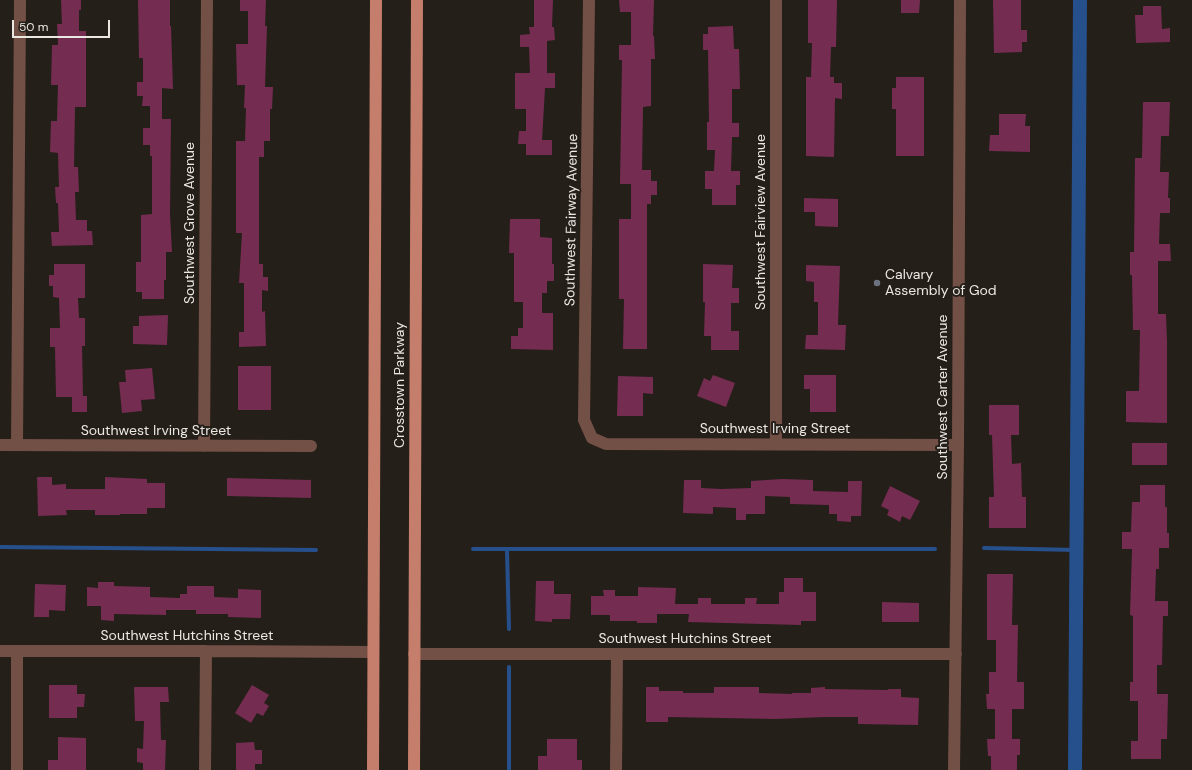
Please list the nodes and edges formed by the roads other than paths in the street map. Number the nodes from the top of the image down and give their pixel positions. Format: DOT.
graph roads {
  1 [pos="20,0"];
  2 [pos="207,0"];
  3 [pos="376,0"];
  4 [pos="417,0"];
  5 [pos="589,0"];
  6 [pos="776,0"];
  7 [pos="960,0"];
  8 [pos="592,438"];
  9 [pos="776,444"];
  10 [pos="0,445"];
  11 [pos="17,445"];
  12 [pos="958,445"];
  13 [pos="204,446"];
  14 [pos="311,446"];
  15 [pos="0,651"];
  16 [pos="17,651"];
  17 [pos="206,651"];
  18 [pos="373,652"];
  19 [pos="414,654"];
  20 [pos="617,654"];
  21 [pos="956,654"];
  22 [pos="17,770"];
  23 [pos="205,770"];
  24 [pos="373,770"];
  25 [pos="414,770"];
  26 [pos="616,770"];
  27 [pos="954,770"];
  1 -- 11 [label="street"];
  2 -- 13 [label="street, Southwest Grove Avenue"];
  3 -- 18 [label="main road, Crosstown Parkway"];
  4 -- 19 [label="main road, Crosstown Parkway"];
  5 -- 8 [label="street, Southwest Fairway Avenue"];
  6 -- 9 [label="street, Southwest Fairview Avenue"];
  7 -- 12 [label="street, Southwest Carter Avenue"];
  8 -- 9 [label="street, Southwest Irving Street"];
  9 -- 12 [label="street, Southwest Irving Street"];
  10 -- 11 [label="street, Southwest Irving Street"];
  11 -- 13 [label="street, Southwest Irving Street"];
  12 -- 21 [label="street, Southwest Carter Avenue"];
  13 -- 14 [label="street, Southwest Irving Street"];
  15 -- 16 [label="street, Southwest Hutchins Street"];
  16 -- 17 [label="street, Southwest Hutchins Street"];
  16 -- 22 [label="street"];
  17 -- 18 [label="street, Southwest Hutchins Street"];
  17 -- 23 [label="street"];
  18 -- 24 [label="main road, Crosstown Parkway"];
  19 -- 20 [label="street, Southwest Hutchins Street"];
  19 -- 25 [label="main road, Crosstown Parkway"];
  20 -- 21 [label="street, Southwest Hutchins Street"];
  20 -- 26 [label="street"];
  21 -- 27 [label="street, Southwest Carter Avenue"];
}
